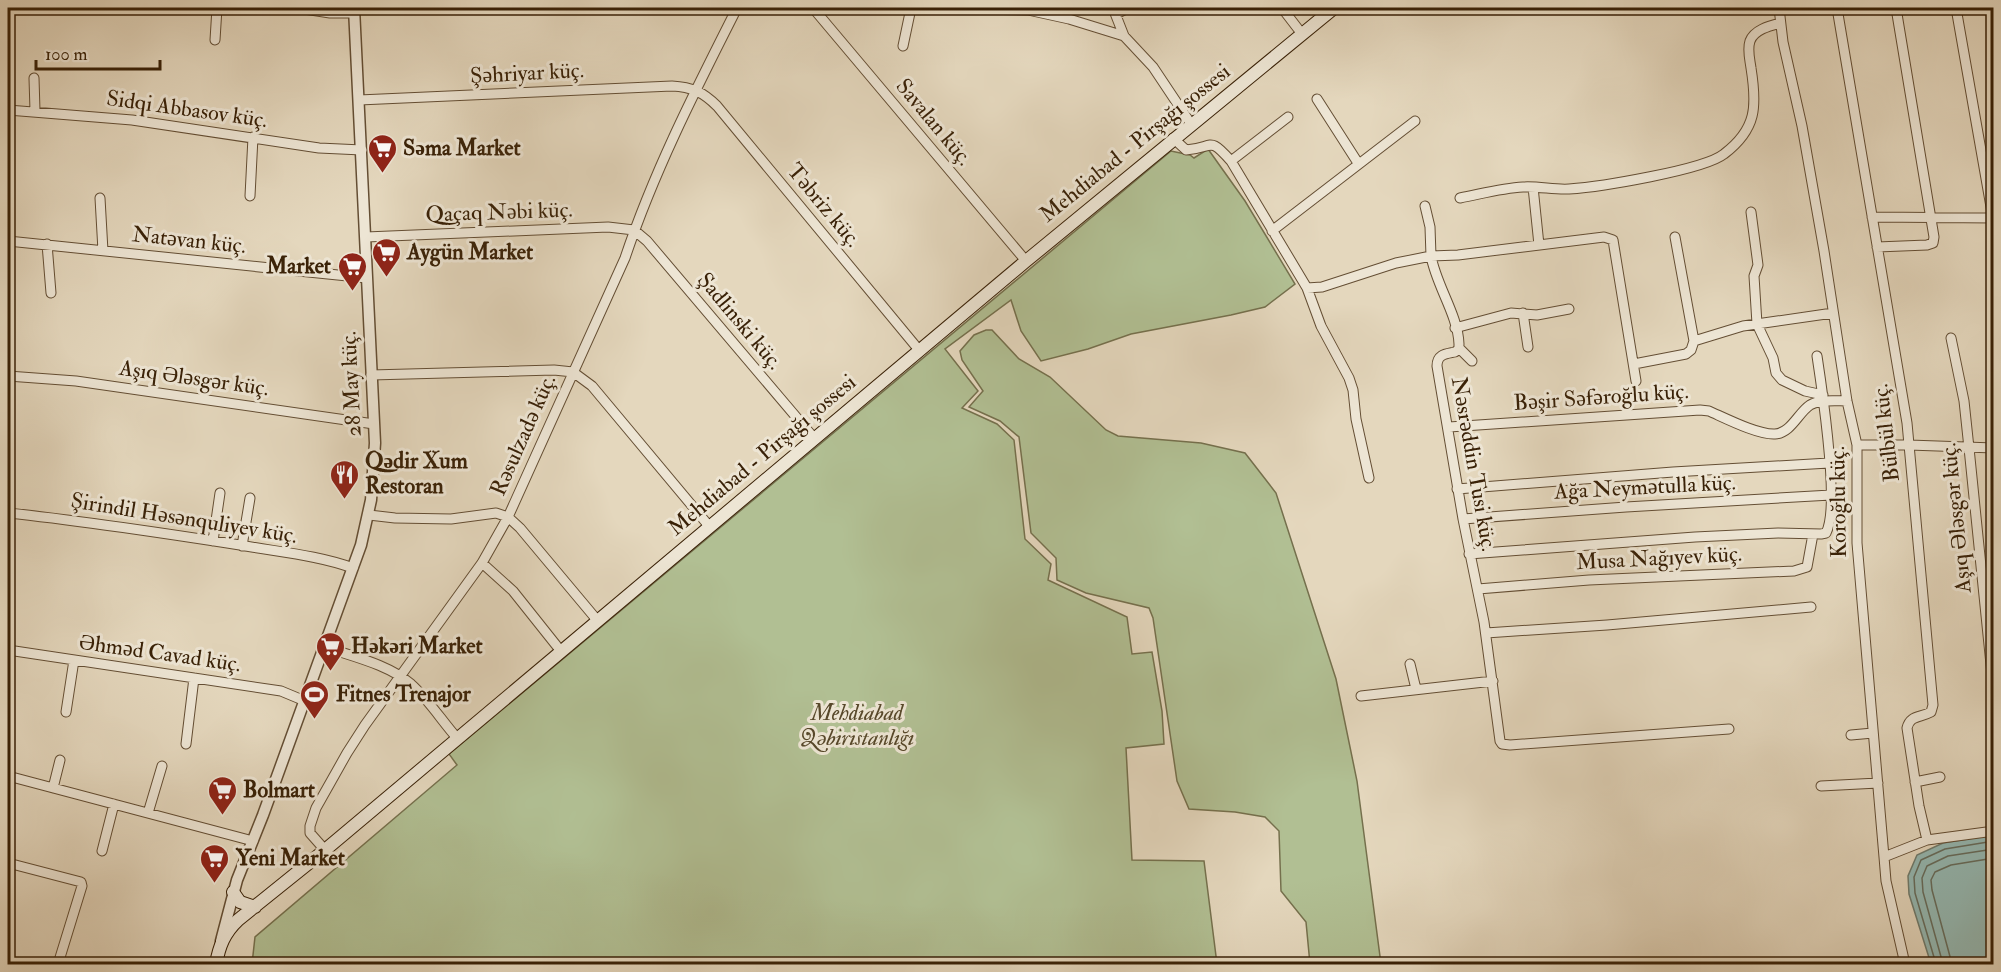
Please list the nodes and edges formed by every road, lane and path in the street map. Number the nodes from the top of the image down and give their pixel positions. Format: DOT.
graph roads {
  1 [pos="217,8"];
  2 [pos="298,8"];
  3 [pos="737,8"];
  4 [pos="813,8"];
  5 [pos="908,8"];
  6 [pos="1128,8"];
  7 [pos="1282,8"];
  8 [pos="1334,8"];
  9 [pos="1779,8"];
  10 [pos="1837,8"];
  11 [pos="1896,8"];
  12 [pos="1956,8"];
  13 [pos="355,10"];
  14 [pos="1115,11"];
  15 [pos="1780,24"];
  16 [pos="1302,34"];
  17 [pos="1125,36"];
  18 [pos="215,40"];
  19 [pos="903,46"];
  20 [pos="34,78"];
  21 [pos="696,89"];
  22 [pos="1317,99"];
  23 [pos="359,100"];
  24 [pos="8,110"];
  25 [pos="35,111"];
  26 [pos="1288,117"];
  27 [pos="1415,121"];
  28 [pos="1191,124"];
  29 [pos="252,137"];
  30 [pos="1173,138"];
  31 [pos="362,150"];
  32 [pos="1231,161"];
  33 [pos="1358,163"];
  34 [pos="1533,187"];
  35 [pos="250,196"];
  36 [pos="100,198"];
  37 [pos="1460,198"];
  38 [pos="1425,206"];
  39 [pos="1751,212"];
  40 [pos="1931,216"];
  41 [pos="1872,217"];
  42 [pos="1993,218"];
  43 [pos="1994,224"];
  44 [pos="634,230"];
  45 [pos="1272,231"];
  46 [pos="366,237"];
  47 [pos="1675,237"];
  48 [pos="8,241"];
  49 [pos="47,244"];
  50 [pos="1539,244"];
  51 [pos="1877,247"];
  52 [pos="103,250"];
  53 [pos="1431,256"];
  54 [pos="1026,261"];
  55 [pos="367,278"];
  56 [pos="1307,288"];
  57 [pos="51,292"];
  58 [pos="1569,309"];
  59 [pos="1522,313"];
  60 [pos="1833,313"];
  61 [pos="1757,324"];
  62 [pos="1455,328"];
  63 [pos="1951,338"];
  64 [pos="1694,341"];
  65 [pos="1528,347"];
  66 [pos="1459,348"];
  67 [pos="919,350"];
  68 [pos="1817,356"];
  69 [pos="1472,361"];
  70 [pos="1634,364"];
  71 [pos="573,372"];
  72 [pos="371,375"];
  73 [pos="8,376"];
  74 [pos="1636,381"];
  75 [pos="1823,398"];
  76 [pos="1847,401"];
  77 [pos="374,424"];
  78 [pos="1449,427"];
  79 [pos="814,438"];
  80 [pos="1857,445"];
  81 [pos="1909,445"];
  82 [pos="1970,447"];
  83 [pos="1994,448"];
  84 [pos="1829,463"];
  85 [pos="1369,478"];
  86 [pos="1457,489"];
  87 [pos="220,493"];
  88 [pos="1831,495"];
  89 [pos="250,498"];
  90 [pos="8,513"];
  91 [pos="369,515"];
  92 [pos="508,517"];
  93 [pos="1463,519"];
  94 [pos="710,526"];
  95 [pos="1813,534"];
  96 [pos="213,541"];
  97 [pos="242,546"];
  98 [pos="1470,554"];
  99 [pos="482,563"];
  100 [pos="353,568"];
  101 [pos="1478,589"];
  102 [pos="1811,607"];
  103 [pos="597,620"];
  104 [pos="1486,633"];
  105 [pos="325,647"];
  106 [pos="8,650"];
  107 [pos="561,650"];
  108 [pos="74,660"];
  109 [pos="1410,664"];
  110 [pos="401,676"];
  111 [pos="194,678"];
  112 [pos="1493,681"];
  113 [pos="1416,690"];
  114 [pos="1994,694"];
  115 [pos="1361,696"];
  116 [pos="305,700"];
  117 [pos="66,712"];
  118 [pos="1729,729"];
  119 [pos="1873,733"];
  120 [pos="1851,735"];
  121 [pos="457,738"];
  122 [pos="186,744"];
  123 [pos="60,760"];
  124 [pos="162,766"];
  125 [pos="8,776"];
  126 [pos="1940,777"];
  127 [pos="1915,782"];
  128 [pos="1878,783"];
  129 [pos="1821,786"];
  130 [pos="53,788"];
  131 [pos="114,804"];
  132 [pos="148,813"];
  133 [pos="1994,831"];
  134 [pos="1927,840"];
  135 [pos="253,841"];
  136 [pos="325,850"];
  137 [pos="102,851"];
  138 [pos="1884,857"];
  139 [pos="8,863"];
  140 [pos="233,892"];
  141 [pos="255,907"];
  142 [pos="232,918"];
  143 [pos="58,964"];
  144 [pos="216,964"];
  145 [pos="1905,964"];
  1 -- 18 [label="street"];
  2 -- 13 [label="street"];
  3 -- 21 [label="street, Rəsulzadə küç."];
  4 -- 54 [label="street, Savalan küç."];
  5 -- 17 [label="street"];
  5 -- 19 [label="street"];
  6 -- 14 [label="street"];
  7 -- 16 [label="street"];
  8 -- 16 [label="main road, Mehdiabad - Pirşağı şossesi"];
  9 -- 15 [label="street, Koroğlu küç."];
  10 -- 41 [label="street, Bülbül küç."];
  11 -- 40 [label="street"];
  12 -- 42 [label="street"];
  13 -- 23 [label="street, 28 May küç."];
  14 -- 17 [label="street"];
  15 -- 34 [label="street"];
  15 -- 60 [label="street, Koroğlu küç."];
  16 -- 28 [label="main road, Mehdiabad - Pirşağı şossesi"];
  17 -- 28 [label="street"];
  20 -- 25 [label="street"];
  21 -- 23 [label="street, Şəhriyar küç."];
  21 -- 44 [label="street, Rəsulzadə küç."];
  21 -- 67 [label="street, Təbriz küç."];
  22 -- 33 [label="street"];
  23 -- 31 [label="street, 28 May küç."];
  24 -- 25 [label="street, Sidqi Abbasov küç."];
  25 -- 29 [label="street, Sidqi Abbasov küç."];
  26 -- 32 [label="street"];
  27 -- 33 [label="street"];
  28 -- 30 [label="main road, Mehdiabad - Pirşağı şossesi"];
  29 -- 31 [label="street, Sidqi Abbasov küç."];
  29 -- 35 [label="street"];
  30 -- 32 [label="street"];
  30 -- 54 [label="main road, Mehdiabad - Pirşağı şossesi"];
  31 -- 46 [label="street, 28 May küç."];
  32 -- 45 [label="street"];
  33 -- 45 [label="street"];
  34 -- 37 [label="street"];
  34 -- 50 [label="street"];
  36 -- 52 [label="street"];
  38 -- 53 [label="street, Nəsrəddin Tusi küç."];
  39 -- 61 [label="street"];
  40 -- 41 [label="street"];
  40 -- 42 [label="street"];
  40 -- 51 [label="street"];
  41 -- 51 [label="street, Bülbül küç."];
  42 -- 43 [label="street"];
  44 -- 46 [label="street, Qaçaq Nəbi küç."];
  44 -- 71 [label="street, Rəsulzadə küç."];
  44 -- 79 [label="street, Şadlinski küç."];
  45 -- 56 [label="street"];
  46 -- 55 [label="street, 28 May küç."];
  47 -- 64 [label="street"];
  48 -- 49 [label="street, Natəvan küç."];
  49 -- 52 [label="street, Natəvan küç."];
  49 -- 57 [label="street"];
  50 -- 53 [label="street"];
  50 -- 70 [label="street"];
  51 -- 81 [label="street, Bülbül küç."];
  52 -- 55 [label="street, Natəvan küç."];
  53 -- 56 [label="street"];
  53 -- 62 [label="street, Nəsrəddin Tusi küç."];
  54 -- 67 [label="main road, Mehdiabad - Pirşağı şossesi"];
  55 -- 72 [label="street, 28 May küç."];
  56 -- 85 [label="street"];
  58 -- 59 [label="street"];
  59 -- 62 [label="street"];
  59 -- 65 [label="street"];
  60 -- 61 [label="street"];
  60 -- 76 [label="street, Koroğlu küç."];
  61 -- 64 [label="street"];
  61 -- 75 [label="street"];
  62 -- 66 [label="street, Nəsrəddin Tusi küç."];
  63 -- 82 [label="street, Aşıq Ələsgər küç."];
  64 -- 70 [label="street"];
  66 -- 69 [label="street"];
  66 -- 78 [label="street, Nəsrəddin Tusi küç."];
  67 -- 79 [label="main road, Mehdiabad - Pirşağı şossesi"];
  68 -- 75 [label="street"];
  70 -- 74 [label="street"];
  71 -- 72 [label="street"];
  71 -- 92 [label="street, Rəsulzadə küç."];
  71 -- 94 [label="street"];
  72 -- 77 [label="street, 28 May küç."];
  73 -- 77 [label="street, Aşıq Ələsgər küç."];
  75 -- 76 [label="street, Bəşir Səfəroğlu küç."];
  75 -- 78 [label="street, Bəşir Səfəroğlu küç."];
  75 -- 84 [label="street"];
  76 -- 80 [label="street, Koroğlu küç."];
  77 -- 91 [label="street, 28 May küç."];
  78 -- 86 [label="street, Nəsrəddin Tusi küç."];
  79 -- 94 [label="main road, Mehdiabad - Pirşağı şossesi"];
  80 -- 81 [label="street"];
  80 -- 119 [label="street, Koroğlu küç."];
  81 -- 82 [label="street"];
  81 -- 127 [label="street, Bülbül küç."];
  82 -- 83 [label="street"];
  82 -- 114 [label="street, Aşıq Ələsgər küç."];
  84 -- 86 [label="street"];
  84 -- 88 [label="street"];
  86 -- 93 [label="street, Nəsrəddin Tusi küç."];
  87 -- 96 [label="street"];
  88 -- 93 [label="street, Ağa Neymətulla küç."];
  88 -- 95 [label="street"];
  89 -- 97 [label="street"];
  90 -- 96 [label="street, Şirindil Həsənquliyev küç."];
  91 -- 92 [label="street"];
  91 -- 100 [label="street, 28 May küç."];
  92 -- 99 [label="street, Rəsulzadə küç."];
  92 -- 103 [label="street"];
  93 -- 98 [label="street, Nəsrəddin Tusi küç."];
  94 -- 103 [label="main road, Mehdiabad - Pirşağı şossesi"];
  95 -- 98 [label="street"];
  95 -- 101 [label="street, Musa Nağıyev küç."];
  96 -- 97 [label="street, Şirindil Həsənquliyev küç."];
  97 -- 100 [label="street, Şirindil Həsənquliyev küç."];
  98 -- 101 [label="street, Nəsrəddin Tusi küç."];
  99 -- 107 [label="street"];
  99 -- 110 [label="street, Rəsulzadə küç."];
  100 -- 105 [label="street, 28 May küç."];
  101 -- 104 [label="street, Nəsrəddin Tusi küç."];
  102 -- 104 [label="street"];
  103 -- 107 [label="main road, Mehdiabad - Pirşağı şossesi"];
  104 -- 112 [label="street, Nəsrəddin Tusi küç."];
  105 -- 110 [label="street"];
  105 -- 116 [label="street, 28 May küç."];
  106 -- 108 [label="street, Əhməd Cavad küç."];
  107 -- 121 [label="main road, Mehdiabad - Pirşağı şossesi"];
  108 -- 111 [label="street, Əhməd Cavad küç."];
  108 -- 117 [label="street"];
  109 -- 113 [label="street"];
  110 -- 121 [label="street"];
  110 -- 136 [label="street, Rəsulzadə küç."];
  111 -- 116 [label="street, Əhməd Cavad küç."];
  111 -- 122 [label="street"];
  112 -- 113 [label="street"];
  112 -- 118 [label="street, Nəsrəddin Tusi küç."];
  113 -- 115 [label="street"];
  116 -- 135 [label="street, 28 May küç."];
  119 -- 120 [label="street"];
  119 -- 128 [label="street, Koroğlu küç."];
  121 -- 136 [label="main road, Mehdiabad - Pirşağı şossesi"];
  123 -- 130 [label="street"];
  124 -- 132 [label="street"];
  125 -- 130 [label="street"];
  126 -- 127 [label="street"];
  127 -- 134 [label="street, Bülbül küç."];
  128 -- 129 [label="street"];
  128 -- 138 [label="street, Koroğlu küç."];
  130 -- 131 [label="street"];
  131 -- 132 [label="street"];
  131 -- 137 [label="street"];
  132 -- 135 [label="street"];
  133 -- 134 [label="street"];
  134 -- 138 [label="street"];
  135 -- 140 [label="street, 28 May küç."];
  136 -- 141 [label="main road, Mehdiabad - Pirşağı şossesi"];
  138 -- 145 [label="street, Koroğlu küç."];
  139 -- 143 [label="street"];
  140 -- 141 [label="main road"];
  140 -- 142 [label="street, 28 May küç."];
  141 -- 142 [label="main road, Mehdiabad - Pirşağı şossesi"];
  142 -- 144 [label="main road, Mehdiabad - Pirşağı şossesi"];
}
